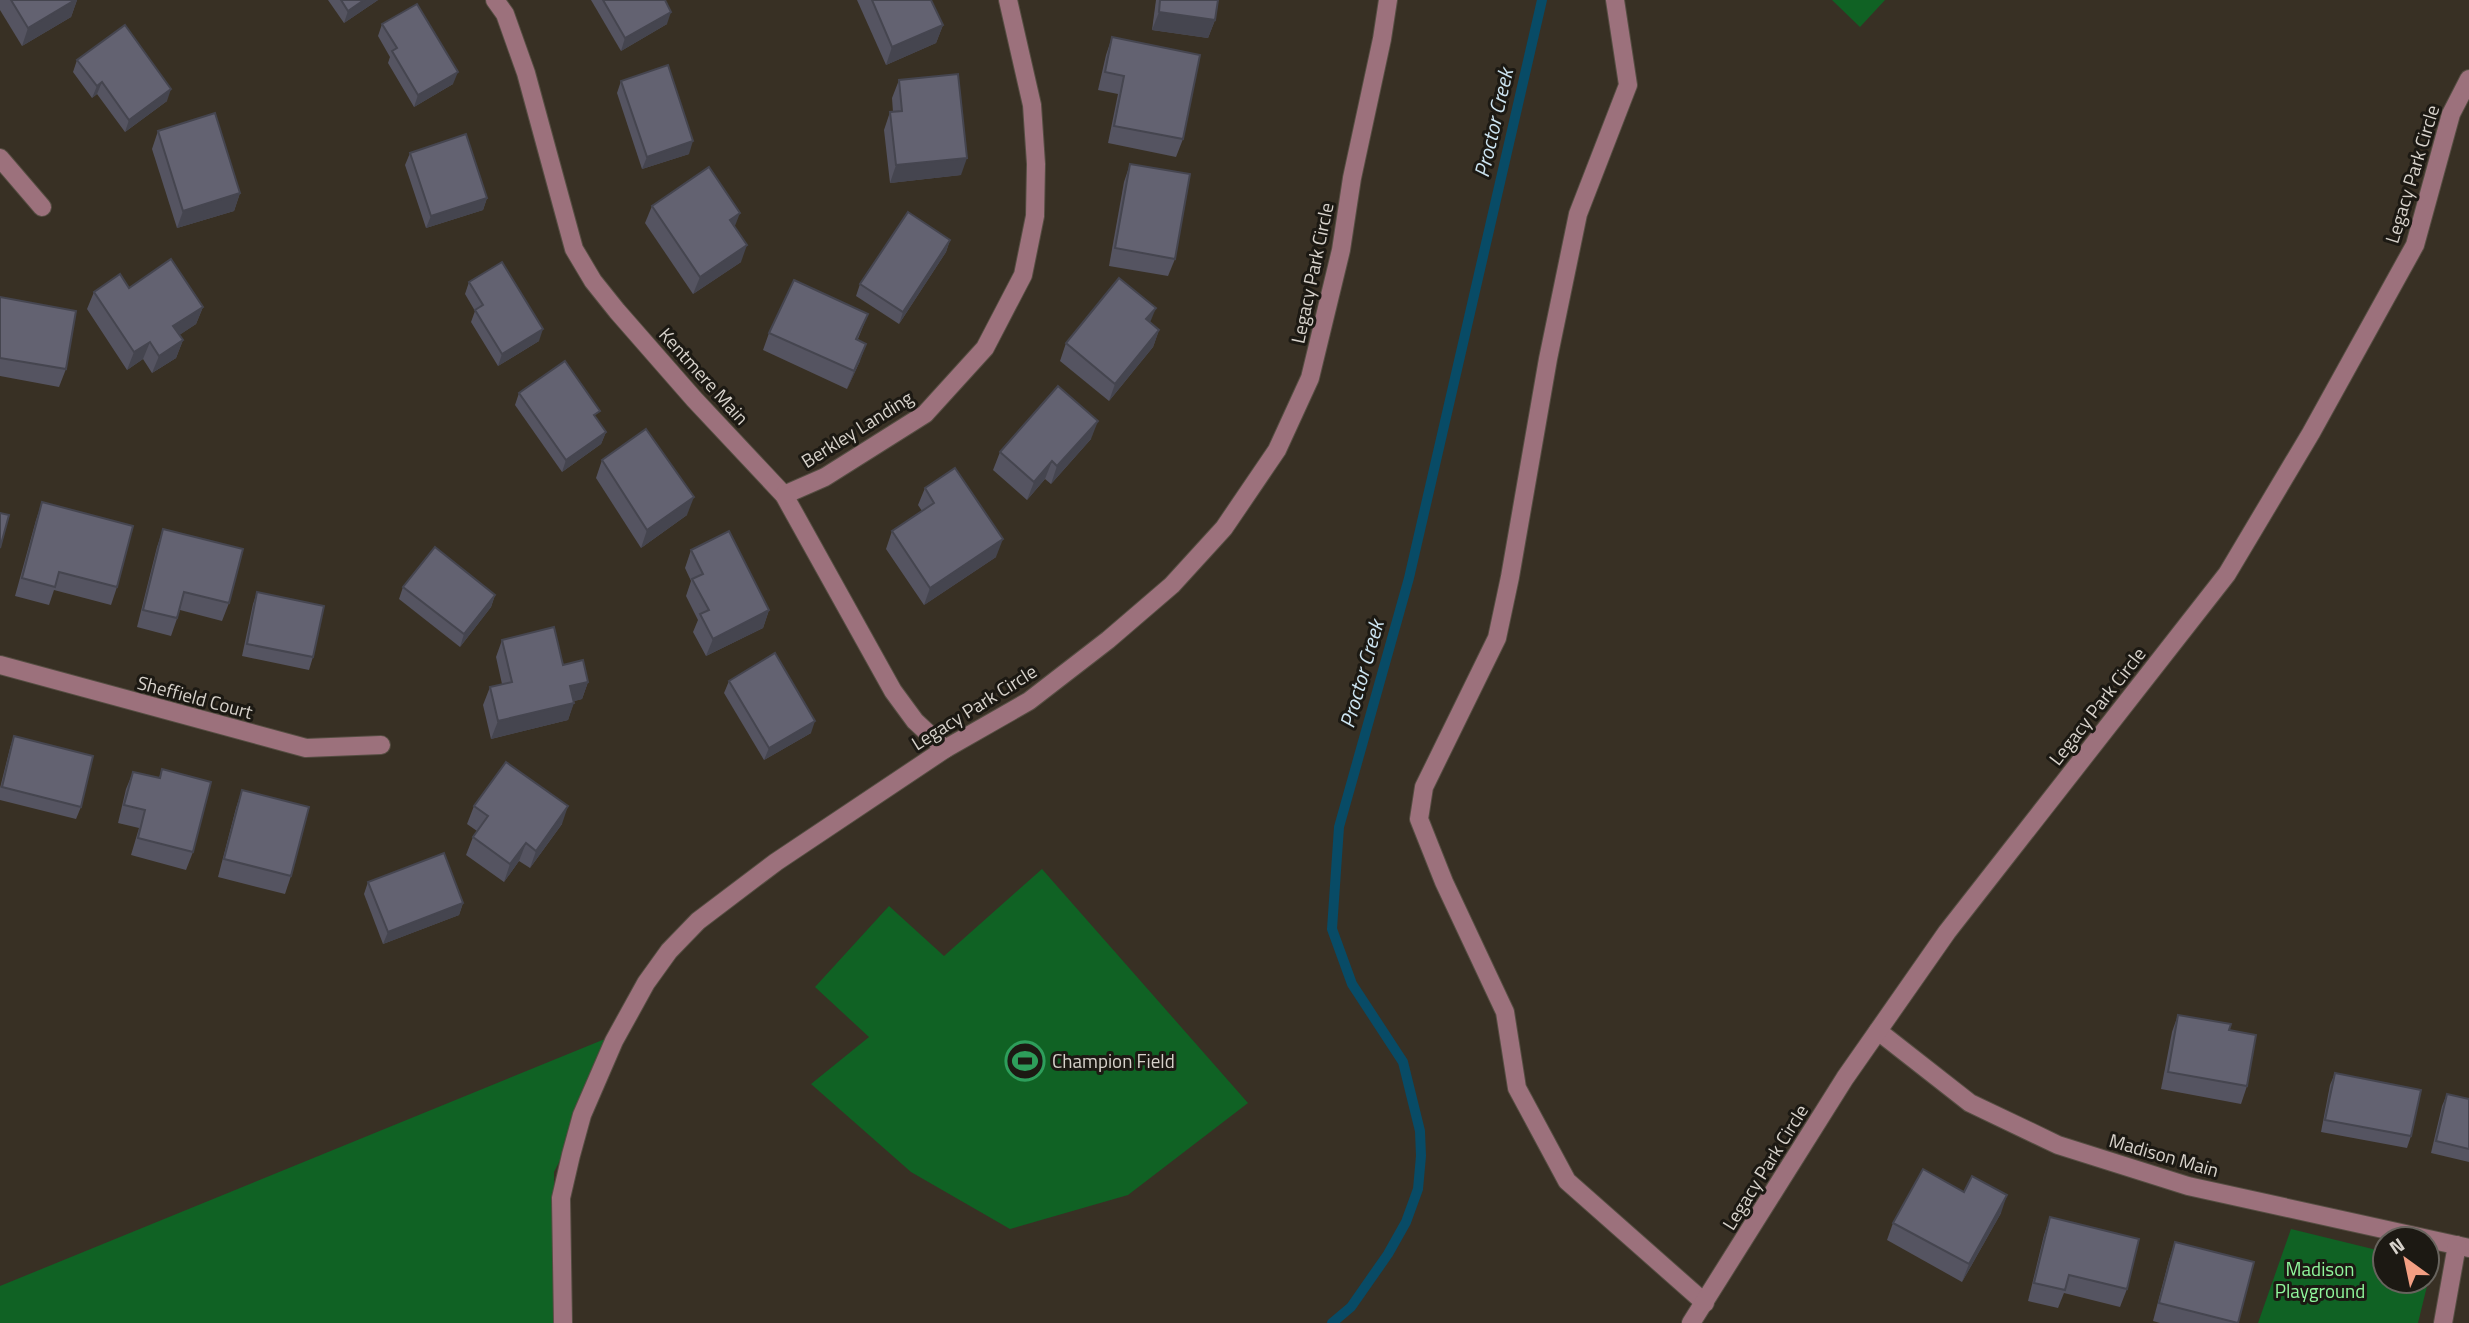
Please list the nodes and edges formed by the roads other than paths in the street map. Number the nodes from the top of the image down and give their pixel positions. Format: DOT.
graph roads {
  1 [pos="495,0"];
  2 [pos="1008,0"];
  3 [pos="1388,0"];
  4 [pos="1615,0"];
  5 [pos="2469,79"];
  6 [pos="0,158"];
  7 [pos="42,206"];
  8 [pos="784,495"];
  9 [pos="0,665"];
  10 [pos="381,745"];
  11 [pos="945,749"];
  12 [pos="1878,1031"];
  13 [pos="2463,1247"];
  14 [pos="1705,1303"];
  15 [pos="563,1323"];
  16 [pos="1691,1323"];
  17 [pos="2443,1323"];
  1 -- 8 [label="street, Kentmere Main"];
  2 -- 8 [label="street, Berkley Landing"];
  3 -- 11 [label="street, Legacy Park Circle"];
  4 -- 14 [label="street"];
  5 -- 12 [label="street, Legacy Park Circle"];
  6 -- 7 [label="street"];
  8 -- 11 [label="street, Kentmere Main"];
  9 -- 10 [label="street, Sheffield Court"];
  11 -- 15 [label="street, Legacy Park Circle"];
  12 -- 13 [label="street, Madison Main"];
  12 -- 14 [label="street, Legacy Park Circle"];
  13 -- 17 [label="street"];
  14 -- 16 [label="street, Legacy Park Circle"];
}
